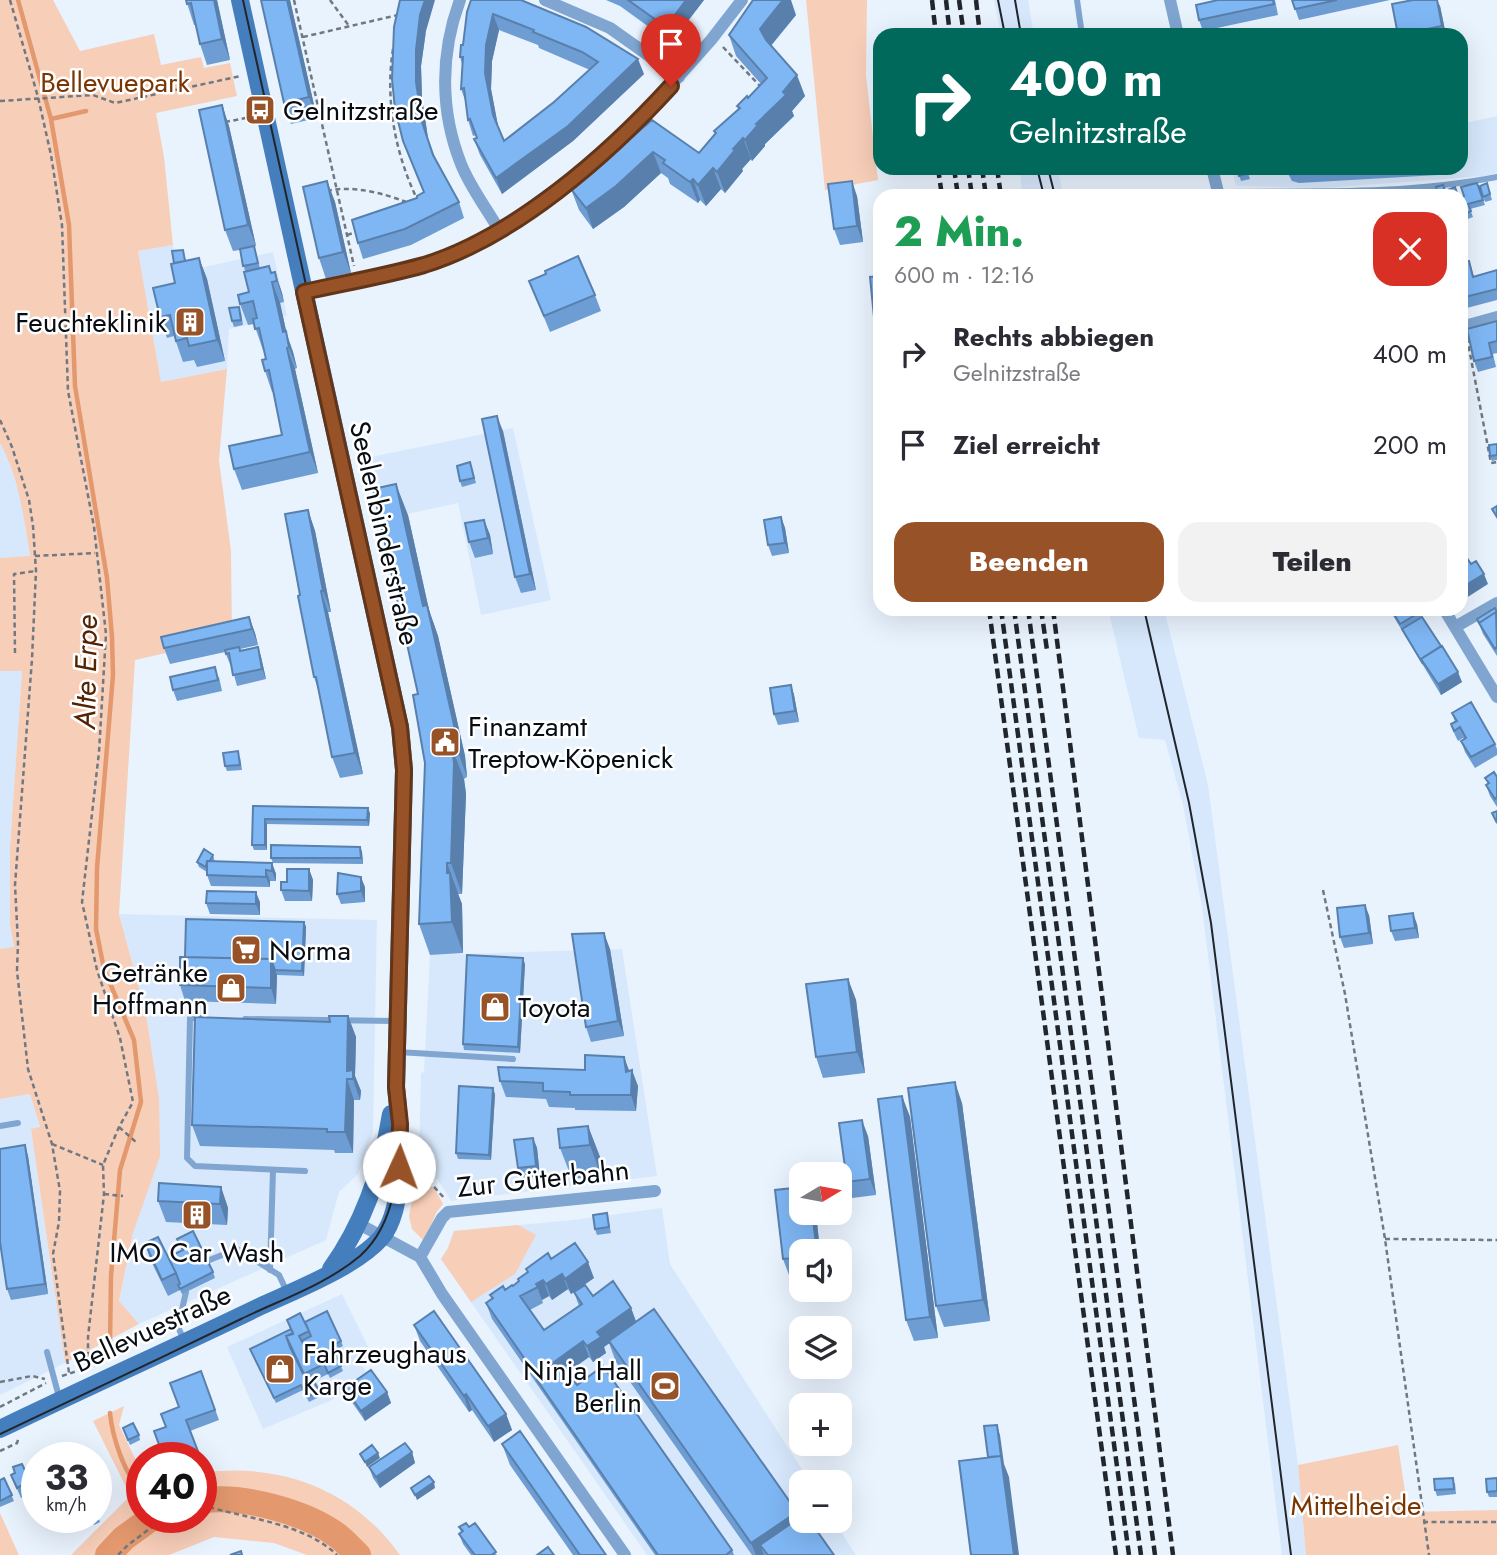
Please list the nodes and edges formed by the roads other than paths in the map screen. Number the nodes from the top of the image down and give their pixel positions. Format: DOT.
graph roads {
  1 [pos="240,0"];
  2 [pos="460,0"];
  3 [pos="545,0"];
  4 [pos="742,0"];
  5 [pos="1077,0"];
  6 [pos="1170,0"];
  7 [pos="1081,28"];
  8 [pos="1176,28"];
  9 [pos="680,77"];
  10 [pos="1497,177"];
  11 [pos="1387,189"];
  12 [pos="499,230"];
  13 [pos="304,292"];
  14 [pos="1497,317"];
  15 [pos="1468,328"];
  16 [pos="1497,603"];
  17 [pos="1448,616"];
  18 [pos="1455,627"];
  19 [pos="1497,697"];
  20 [pos="204,1018"];
  21 [pos="232,1019"];
  22 [pos="397,1021"];
  23 [pos="396,1052"];
  24 [pos="513,1059"];
  25 [pos="396,1087"];
  26 [pos="18,1123"];
  27 [pos="0,1126"];
  28 [pos="273,1170"];
  29 [pos="305,1171"];
  30 [pos="655,1191"];
  31 [pos="359,1224"];
  32 [pos="382,1237"];
  33 [pos="420,1257"];
  34 [pos="207,1261"];
  35 [pos="270,1270"];
  36 [pos="327,1275"];
  37 [pos="186,1292"];
  38 [pos="288,1294"];
  39 [pos="185,1343"];
  40 [pos="47,1352"];
  41 [pos="59,1400"];
  42 [pos="0,1429"];
  43 [pos="625,1555"];
  1 -- 13 [label="street, Seelenbinderstraße"];
  2 -- 12 [label="street"];
  3 -- 9 [label="street"];
  4 -- 9 [label="street"];
  5 -- 7 [label="lane"];
  6 -- 8 [label="street"];
  9 -- 12 [label="street"];
  10 -- 11 [label="lane"];
  12 -- 13 [label="street"];
  13 -- 22 [label="street, Seelenbinderstraße"];
  14 -- 15 [label="street"];
  16 -- 18 [label="street"];
  17 -- 18 [label="street"];
  18 -- 19 [label="street"];
  20 -- 28 [label="lane"];
  21 -- 22 [label="lane"];
  22 -- 23 [label="street, Seelenbinderstraße"];
  23 -- 24 [label="lane"];
  23 -- 25 [label="street, Seelenbinderstraße"];
  25 -- 31 [label="street, Seelenbinderstraße"];
  25 -- 32 [label="street, Seelenbinderstraße"];
  26 -- 27 [label="lane"];
  28 -- 29 [label="lane"];
  28 -- 35 [label="lane"];
  30 -- 33 [label="street, Zur Güterbahn"];
  31 -- 32 [label="street"];
  31 -- 36 [label="street, Seelenbinderstraße"];
  32 -- 33 [label="street"];
  32 -- 36 [label="street, Seelenbinderstraße"];
  33 -- 43 [label="street"];
  34 -- 35 [label="lane"];
  35 -- 38 [label="lane"];
  36 -- 38 [label="street, Bellevuestraße"];
  37 -- 39 [label="lane"];
  38 -- 39 [label="street, Bellevuestraße"];
  39 -- 41 [label="street, Bellevuestraße"];
  40 -- 41 [label="lane"];
  41 -- 42 [label="street, Bellevuestraße"];
}
